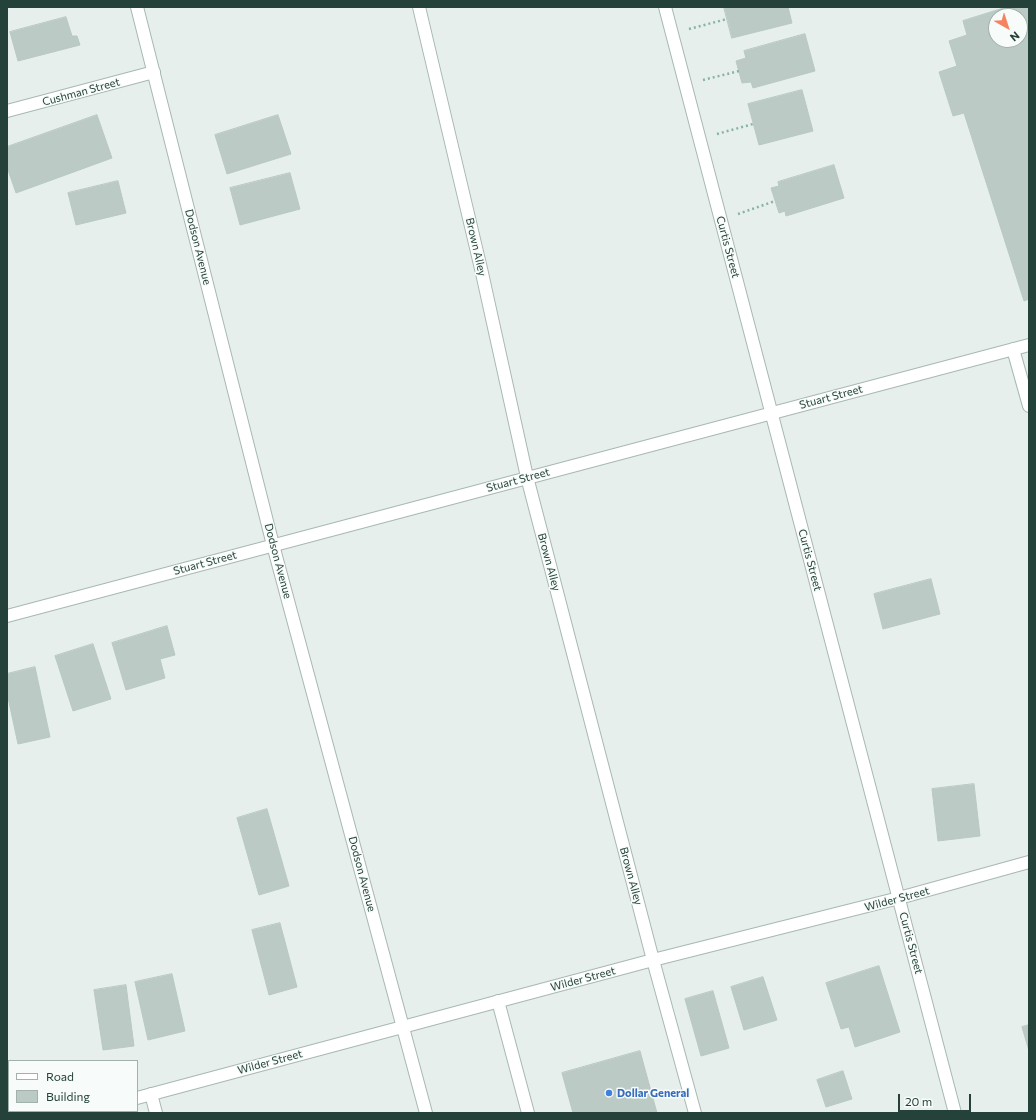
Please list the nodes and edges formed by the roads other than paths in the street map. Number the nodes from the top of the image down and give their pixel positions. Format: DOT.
graph roads {
  1 [pos="137,7"];
  2 [pos="420,7"];
  3 [pos="665,7"];
  4 [pos="154,72"];
  5 [pos="7,111"];
  6 [pos="1029,345"];
  7 [pos="1013,349"];
  8 [pos="1029,406"];
  9 [pos="771,413"];
  10 [pos="527,478"];
  11 [pos="274,545"];
  12 [pos="7,616"];
  13 [pos="1029,862"];
  14 [pos="899,898"];
  15 [pos="653,960"];
  16 [pos="498,1001"];
  17 [pos="402,1027"];
  18 [pos="151,1094"];
  19 [pos="138,1098"];
  20 [pos="156,1113"];
  21 [pos="426,1113"];
  22 [pos="528,1113"];
  23 [pos="696,1113"];
  24 [pos="955,1113"];
  1 -- 4 [label="street, Dodson Avenue"];
  2 -- 10 [label="street, Brown Alley"];
  3 -- 9 [label="street, Curtis Street"];
  4 -- 5 [label="street, Cushman Street"];
  4 -- 11 [label="street, Dodson Avenue"];
  6 -- 7 [label="street, Stuart Street"];
  7 -- 8 [label="street"];
  7 -- 9 [label="street, Stuart Street"];
  9 -- 10 [label="street, Stuart Street"];
  9 -- 14 [label="street, Curtis Street"];
  10 -- 11 [label="street, Stuart Street"];
  10 -- 15 [label="street, Brown Alley"];
  11 -- 12 [label="street, Stuart Street"];
  11 -- 17 [label="street, Dodson Avenue"];
  13 -- 14 [label="street, Wilder Street"];
  14 -- 15 [label="street, Wilder Street"];
  14 -- 24 [label="street, Curtis Street"];
  15 -- 16 [label="street, Wilder Street"];
  15 -- 23 [label="street, Brown Alley"];
  16 -- 17 [label="street, Wilder Street"];
  16 -- 22 [label="street"];
  17 -- 18 [label="street, Wilder Street"];
  17 -- 21 [label="street, Dodson Avenue"];
  18 -- 19 [label="street, Wilder Street"];
  18 -- 20 [label="street"];
}
